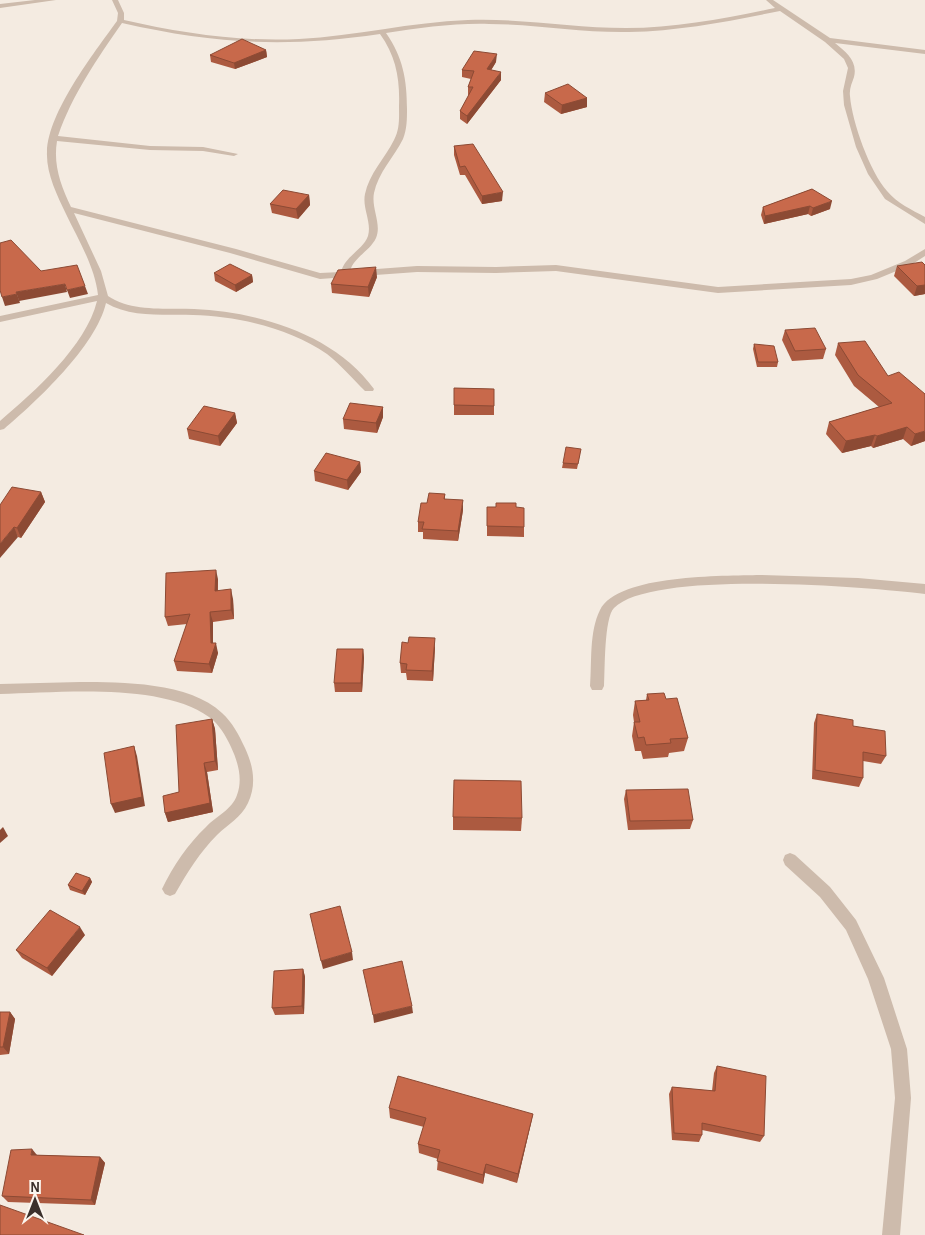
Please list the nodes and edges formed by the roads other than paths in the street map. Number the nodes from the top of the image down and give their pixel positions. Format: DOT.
graph roads {
  1 [pos="53,0"];
  2 [pos="115,0"];
  3 [pos="769,0"];
  4 [pos="0,6"];
  5 [pos="780,9"];
  6 [pos="120,22"];
  7 [pos="382,32"];
  8 [pos="831,40"];
  9 [pos="925,52"];
  10 [pos="53,138"];
  11 [pos="234,154"];
  12 [pos="68,209"];
  13 [pos="925,221"];
  14 [pos="925,252"];
  15 [pos="345,273"];
  16 [pos="102,297"];
  17 [pos="0,318"];
  18 [pos="369,389"];
  19 [pos="0,427"];
  20 [pos="925,589"];
  21 [pos="597,686"];
  22 [pos="0,689"];
  23 [pos="790,860"];
  24 [pos="170,889"];
  25 [pos="891,1235"];
  1 -- 4 [label="street"];
  2 -- 6 [label="street"];
  3 -- 5 [label="street"];
  5 -- 7 [label="street"];
  5 -- 8 [label="street"];
  6 -- 7 [label="street"];
  6 -- 10 [label="street"];
  7 -- 15 [label="street"];
  8 -- 9 [label="street"];
  8 -- 13 [label="street"];
  10 -- 11 [label="street"];
  10 -- 12 [label="street"];
  12 -- 15 [label="street"];
  12 -- 16 [label="street"];
  14 -- 15 [label="street"];
  16 -- 17 [label="street"];
  16 -- 18 [label="street"];
  16 -- 19 [label="street"];
  20 -- 21 [label="street"];
  22 -- 24 [label="street"];
  23 -- 25 [label="street"];
}
